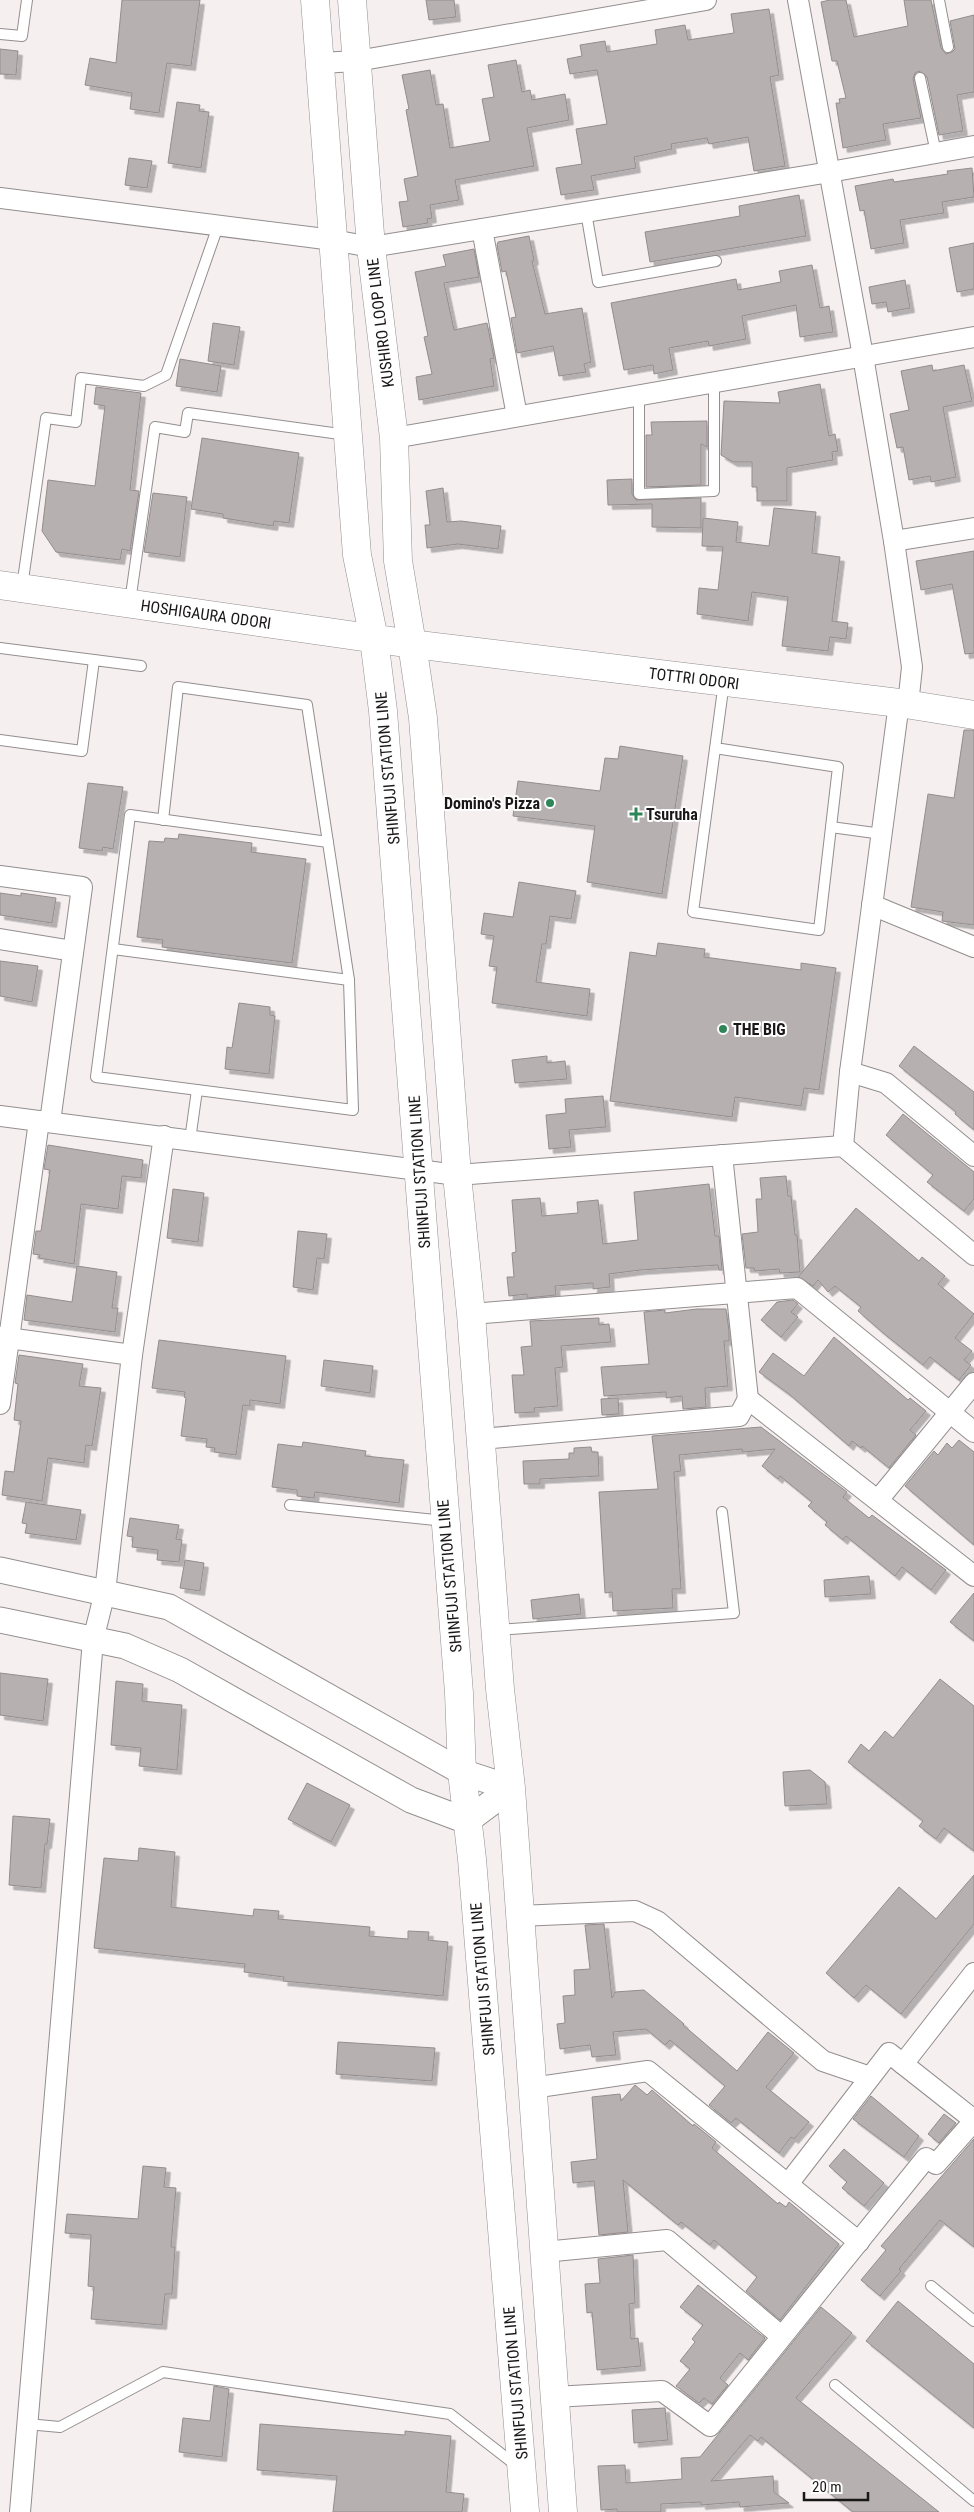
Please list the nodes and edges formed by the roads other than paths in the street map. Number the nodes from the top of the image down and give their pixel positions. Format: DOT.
graph roads {
  1 [pos="27,0"];
  2 [pos="315,0"];
  3 [pos="352,0"];
  4 [pos="706,0"];
  5 [pos="798,0"];
  6 [pos="939,0"];
  7 [pos="0,34"];
  8 [pos="948,47"];
  9 [pos="357,61"];
  10 [pos="320,63"];
  11 [pos="920,78"];
  12 [pos="974,146"];
  13 [pos="936,153"];
  14 [pos="830,172"];
  15 [pos="0,198"];
  16 [pos="586,212"];
  17 [pos="218,226"];
  18 [pos="482,229"];
  19 [pos="333,240"];
  20 [pos="371,247"];
  21 [pos="716,261"];
  22 [pos="974,337"];
  23 [pos="863,356"];
  24 [pos="714,382"];
  25 [pos="640,395"];
  26 [pos="517,416"];
  27 [pos="349,435"];
  28 [pos="394,438"];
  29 [pos="974,528"];
  30 [pos="894,542"];
  31 [pos="11,587"];
  32 [pos="130,603"];
  33 [pos="374,639"];
  34 [pos="412,644"];
  35 [pos="0,648"];
  36 [pos="94,660"];
  37 [pos="141,666"];
  38 [pos="724,681"];
  39 [pos="904,704"];
  40 [pos="974,715"];
  41 [pos="0,740"];
  42 [pos="715,748"];
  43 [pos="163,820"];
  44 [pos="831,827"];
  45 [pos="882,834"];
  46 [pos="328,842"];
  47 [pos="0,876"];
  48 [pos="872,905"];
  49 [pos="0,940"];
  50 [pos="974,947"];
  51 [pos="113,949"];
  52 [pos="73,950"];
  53 [pos="349,980"];
  54 [pos="850,1072"];
  55 [pos="196,1090"];
  56 [pos="0,1116"];
  57 [pos="45,1121"];
  58 [pos="164,1136"];
  59 [pos="190,1140"];
  60 [pos="843,1146"];
  61 [pos="722,1155"];
  62 [pos="974,1156"];
  63 [pos="419,1170"];
  64 [pos="457,1175"];
  65 [pos="974,1255"];
  66 [pos="737,1294"];
  67 [pos="471,1314"];
  68 [pos="4,1338"];
  69 [pos="132,1355"];
  70 [pos="974,1383"];
  71 [pos="748,1399"];
  72 [pos="0,1404"];
  73 [pos="950,1412"];
  74 [pos="974,1432"];
  75 [pos="481,1439"];
  76 [pos="878,1500"];
  77 [pos="290,1505"];
  78 [pos="722,1512"];
  79 [pos="445,1521"];
  80 [pos="0,1570"];
  81 [pos="974,1576"];
  82 [pos="105,1592"];
  83 [pos="0,1620"];
  84 [pos="496,1630"];
  85 [pos="93,1640"];
  86 [pos="462,1772"];
  87 [pos="511,1788"];
  88 [pos="467,1821"];
  89 [pos="519,1916"];
  90 [pos="974,1973"];
  91 [pos="904,2064"];
  92 [pos="870,2077"];
  93 [pos="532,2088"];
  94 [pos="974,2120"];
  95 [pos="788,2184"];
  96 [pos="859,2242"];
  97 [pos="544,2252"];
  98 [pos="931,2286"];
  99 [pos="974,2321"];
  100 [pos="782,2336"];
  101 [pos="835,2386"];
  102 [pos="554,2397"];
  103 [pos="28,2424"];
  104 [pos="522,2470"];
  105 [pos="974,2501"];
  106 [pos="20,2512"];
  107 [pos="525,2512"];
  108 [pos="563,2512"];
  1 -- 7 [label="lane"];
  2 -- 10 [label="main road"];
  3 -- 9 [label="main road, KUSHIRO LOOP LINE"];
  4 -- 9 [label="street"];
  5 -- 14 [label="street"];
  6 -- 8 [label="lane"];
  9 -- 10 [label="street"];
  9 -- 20 [label="main road, KUSHIRO LOOP LINE"];
  10 -- 19 [label="main road"];
  11 -- 13 [label="lane"];
  12 -- 13 [label="street"];
  13 -- 14 [label="street"];
  14 -- 16 [label="street"];
  14 -- 23 [label="street"];
  15 -- 17 [label="street"];
  16 -- 18 [label="street"];
  16 -- 21 [label="lane"];
  17 -- 19 [label="street"];
  17 -- 31 [label="lane"];
  18 -- 20 [label="street"];
  18 -- 26 [label="street"];
  19 -- 20 [label="street"];
  19 -- 27 [label="main road"];
  20 -- 28 [label="main road, KUSHIRO LOOP LINE"];
  22 -- 23 [label="street"];
  23 -- 24 [label="street"];
  23 -- 30 [label="street"];
  24 -- 25 [label="street"];
  24 -- 25 [label="lane"];
  25 -- 26 [label="street"];
  26 -- 28 [label="street"];
  27 -- 32 [label="lane"];
  27 -- 33 [label="main road"];
  28 -- 34 [label="main road, KUSHIRO LOOP LINE"];
  29 -- 30 [label="street"];
  30 -- 39 [label="street"];
  31 -- 32 [label="main road, HOSHIGAURA ODORI"];
  32 -- 33 [label="main road, HOSHIGAURA ODORI"];
  33 -- 34 [label="main road, HOSHIGAURA ODORI"];
  33 -- 63 [label="main road, SHINFUJI STATION LINE"];
  34 -- 38 [label="main road, TOTTRI ODORI"];
  34 -- 64 [label="main road"];
  35 -- 36 [label="lane"];
  36 -- 37 [label="lane"];
  36 -- 41 [label="lane"];
  38 -- 39 [label="main road, TOTTRI ODORI"];
  38 -- 42 [label="lane"];
  39 -- 40 [label="main road, TOTTRI ODORI"];
  39 -- 45 [label="street"];
  42 -- 44 [label="lane"];
  42 -- 44 [label="lane"];
  43 -- 46 [label="lane"];
  43 -- 46 [label="lane"];
  43 -- 51 [label="lane"];
  44 -- 45 [label="lane"];
  45 -- 48 [label="street"];
  46 -- 53 [label="lane"];
  47 -- 52 [label="street"];
  48 -- 50 [label="street"];
  48 -- 54 [label="street"];
  49 -- 52 [label="street"];
  51 -- 53 [label="lane"];
  51 -- 55 [label="lane"];
  52 -- 57 [label="street"];
  53 -- 55 [label="lane"];
  54 -- 60 [label="street"];
  54 -- 62 [label="street"];
  55 -- 59 [label="lane"];
  56 -- 57 [label="street"];
  57 -- 58 [label="street"];
  57 -- 68 [label="street"];
  58 -- 59 [label="street"];
  58 -- 69 [label="street"];
  59 -- 63 [label="street"];
  60 -- 61 [label="street"];
  60 -- 65 [label="street"];
  61 -- 64 [label="street"];
  61 -- 66 [label="street"];
  63 -- 64 [label="street"];
  63 -- 79 [label="main road, SHINFUJI STATION LINE"];
  64 -- 67 [label="main road"];
  66 -- 67 [label="street"];
  66 -- 71 [label="street"];
  66 -- 73 [label="street"];
  67 -- 75 [label="main road"];
  68 -- 69 [label="street"];
  68 -- 72 [label="street"];
  69 -- 82 [label="street"];
  70 -- 73 [label="street"];
  71 -- 75 [label="street"];
  71 -- 76 [label="street"];
  73 -- 74 [label="street"];
  73 -- 76 [label="street"];
  75 -- 84 [label="main road"];
  76 -- 81 [label="street"];
  77 -- 79 [label="lane"];
  78 -- 84 [label="lane"];
  79 -- 86 [label="main road, SHINFUJI STATION LINE"];
  80 -- 82 [label="street"];
  82 -- 85 [label="street"];
  82 -- 86 [label="street"];
  83 -- 85 [label="street"];
  84 -- 87 [label="main road"];
  85 -- 88 [label="street"];
  85 -- 103 [label="street"];
  86 -- 87 [label="street"];
  86 -- 88 [label="main road, SHINFUJI STATION LINE"];
  87 -- 88 [label="street"];
  87 -- 89 [label="main road"];
  88 -- 104 [label="main road, SHINFUJI STATION LINE"];
  89 -- 92 [label="street"];
  89 -- 93 [label="main road"];
  90 -- 91 [label="street"];
  91 -- 92 [label="street"];
  91 -- 94 [label="street"];
  92 -- 95 [label="street"];
  93 -- 95 [label="street"];
  93 -- 97 [label="main road"];
  94 -- 96 [label="street"];
  95 -- 96 [label="street"];
  96 -- 100 [label="street"];
  97 -- 100 [label="street"];
  97 -- 102 [label="main road"];
  98 -- 99 [label="lane"];
  100 -- 102 [label="street"];
  101 -- 105 [label="lane"];
  102 -- 108 [label="main road"];
  103 -- 104 [label="lane"];
  103 -- 106 [label="street"];
  104 -- 107 [label="main road, SHINFUJI STATION LINE"];
}
